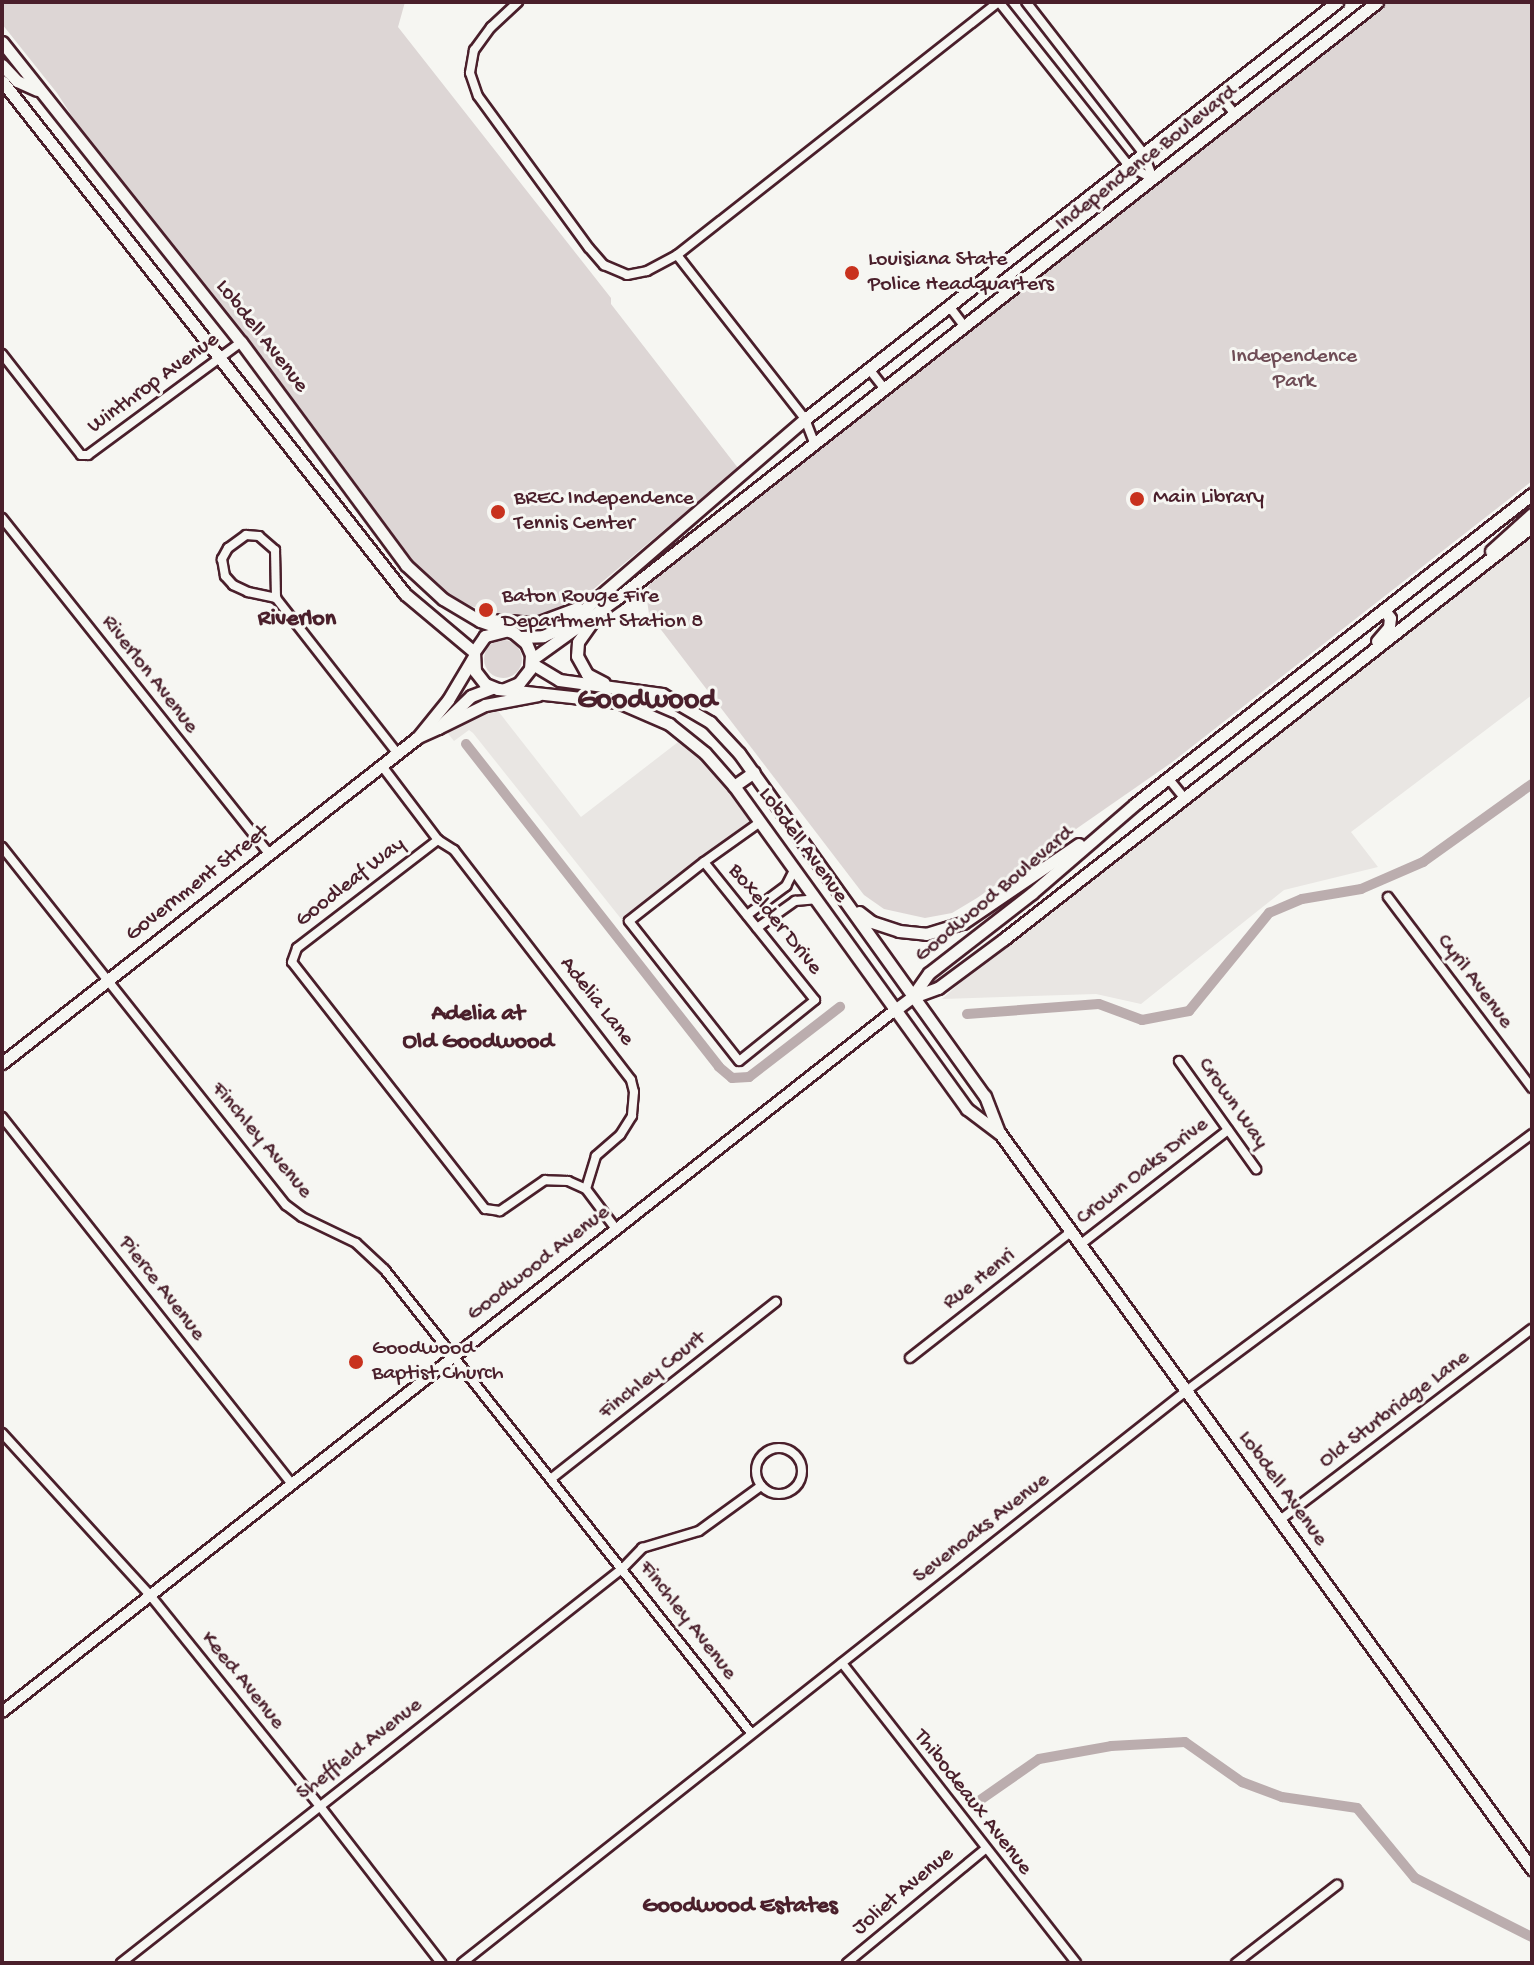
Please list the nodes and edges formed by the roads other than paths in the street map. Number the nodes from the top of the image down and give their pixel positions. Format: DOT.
graph roads {
  1 [pos="517,2"];
  2 [pos="999,2"];
  3 [pos="1026,2"];
  4 [pos="1337,2"];
  5 [pos="1377,2"];
  6 [pos="2,42"];
  7 [pos="2,65"];
  8 [pos="2,81"];
  9 [pos="41,92"];
  10 [pos="1219,95"];
  11 [pos="1236,115"];
  12 [pos="1144,154"];
  13 [pos="1129,166"];
  14 [pos="1153,179"];
  15 [pos="677,255"];
  16 [pos="949,306"];
  17 [pos="964,326"];
  18 [pos="241,342"];
  19 [pos="2,354"];
  20 [pos="222,357"];
  21 [pos="869,369"];
  22 [pos="884,388"];
  23 [pos="805,419"];
  24 [pos="814,443"];
  25 [pos="1532,494"];
  26 [pos="1532,514"];
  27 [pos="2,518"];
  28 [pos="1532,526"];
  29 [pos="1481,565"];
  30 [pos="599,595"];
  31 [pos="276,598"];
  32 [pos="1384,610"];
  33 [pos="599,612"];
  34 [pos="480,621"];
  35 [pos="507,631"];
  36 [pos="520,637"];
  37 [pos="457,639"];
  38 [pos="473,655"];
  39 [pos="531,662"];
  40 [pos="1358,662"];
  41 [pos="462,678"];
  42 [pos="607,685"];
  43 [pos="492,688"];
  44 [pos="505,689"];
  45 [pos="546,692"];
  46 [pos="662,694"];
  47 [pos="652,714"];
  48 [pos="438,728"];
  49 [pos="418,737"];
  50 [pos="397,753"];
  51 [pos="382,766"];
  52 [pos="754,772"];
  53 [pos="1168,778"];
  54 [pos="734,786"];
  55 [pos="1184,798"];
  56 [pos="1135,804"];
  57 [pos="760,822"];
  58 [pos="438,840"];
  59 [pos="2,847"];
  60 [pos="269,854"];
  61 [pos="704,862"];
  62 [pos="794,870"];
  63 [pos="1032,893"];
  64 [pos="1388,897"];
  65 [pos="816,899"];
  66 [pos="850,905"];
  67 [pos="747,915"];
  68 [pos="757,928"];
  69 [pos="1004,939"];
  70 [pos="109,980"];
  71 [pos="912,997"];
  72 [pos="895,1010"];
  73 [pos="1179,1061"];
  74 [pos="2,1063"];
  75 [pos="1532,1088"];
  76 [pos="2,1117"];
  77 [pos="1228,1130"];
  78 [pos="999,1132"];
  79 [pos="1532,1134"];
  80 [pos="1256,1169"];
  81 [pos="586,1189"];
  82 [pos="616,1229"];
  83 [pos="1072,1231"];
  84 [pos="1081,1244"];
  85 [pos="776,1302"];
  86 [pos="1532,1329"];
  87 [pos="454,1356"];
  88 [pos="910,1358"];
  89 [pos="1186,1391"];
  90 [pos="2,1433"];
  91 [pos="552,1478"];
  92 [pos="292,1484"];
  93 [pos="761,1486"];
  94 [pos="1280,1520"];
  95 [pos="623,1568"];
  96 [pos="150,1595"];
  97 [pos="842,1663"];
  98 [pos="2,1712"];
  99 [pos="751,1733"];
  100 [pos="319,1805"];
  101 [pos="984,1850"];
  102 [pos="1532,1869"];
  103 [pos="1337,1885"];
  104 [pos="121,1963"];
  105 [pos="441,1963"];
  106 [pos="462,1963"];
  107 [pos="847,1963"];
  108 [pos="1076,1963"];
  109 [pos="1236,1963"];
  1 -- 15 [label="street"];
  2 -- 13 [label="street"];
  2 -- 15 [label="street"];
  3 -- 12 [label="street"];
  4 -- 10 [label="main road, Independence Boulevard"];
  5 -- 11 [label="main road, Independence Boulevard"];
  6 -- 9 [label="main road, Lobdell Avenue"];
  7 -- 9 [label="main road"];
  8 -- 20 [label="main road, Lobdell Avenue"];
  9 -- 18 [label="main road, Lobdell Avenue"];
  10 -- 11 [label="street"];
  10 -- 12 [label="main road, Independence Boulevard"];
  11 -- 14 [label="main road, Independence Boulevard"];
  12 -- 13 [label="main road, Independence Boulevard"];
  12 -- 14 [label="street"];
  13 -- 14 [label="street"];
  13 -- 16 [label="main road, Independence Boulevard"];
  14 -- 17 [label="main road, Independence Boulevard"];
  15 -- 23 [label="street"];
  16 -- 17 [label="street"];
  16 -- 21 [label="main road, Independence Boulevard"];
  17 -- 22 [label="main road, Independence Boulevard"];
  18 -- 20 [label="street, Winthrop Avenue"];
  18 -- 34 [label="main road, Lobdell Avenue"];
  19 -- 20 [label="street, Winthrop Avenue"];
  20 -- 37 [label="main road, Lobdell Avenue"];
  21 -- 22 [label="street"];
  21 -- 23 [label="main road, Independence Boulevard"];
  22 -- 24 [label="main road, Independence Boulevard"];
  23 -- 24 [label="street"];
  23 -- 30 [label="main road, Independence Boulevard"];
  24 -- 33 [label="main road, Independence Boulevard"];
  25 -- 32 [label="main road, Goodwood Boulevard"];
  26 -- 29 [label="main road"];
  27 -- 60 [label="street, Riverlon Avenue"];
  28 -- 29 [label="main road, Goodwood Boulevard"];
  29 -- 40 [label="main road, Goodwood Boulevard"];
  30 -- 34 [label="main road"];
  30 -- 36 [label="main road"];
  31 -- 31 [label="street"];
  31 -- 50 [label="street"];
  32 -- 40 [label="main road"];
  32 -- 53 [label="main road, Goodwood Boulevard"];
  33 -- 39 [label="main road"];
  33 -- 42 [label="main road"];
  34 -- 35 [label="main road, Lobdell Avenue"];
  35 -- 36 [label="main road"];
  35 -- 38 [label="main road"];
  36 -- 39 [label="main road"];
  37 -- 38 [label="main road, Lobdell Avenue"];
  37 -- 41 [label="main road"];
  38 -- 41 [label="main road, Government Street"];
  38 -- 43 [label="main road"];
  39 -- 42 [label="main road, Lobdell Avenue"];
  39 -- 44 [label="main road"];
  40 -- 55 [label="main road, Goodwood Boulevard"];
  41 -- 49 [label="main road, Government Street"];
  42 -- 46 [label="main road, Lobdell Avenue"];
  43 -- 44 [label="main road"];
  43 -- 48 [label="main road, Government Street"];
  44 -- 45 [label="main road, Lobdell Avenue"];
  45 -- 47 [label="main road, Lobdell Avenue"];
  45 -- 48 [label="main road"];
  46 -- 47 [label="main road"];
  46 -- 52 [label="main road, Lobdell Avenue"];
  47 -- 54 [label="main road, Lobdell Avenue"];
  48 -- 49 [label="main road, Government Street"];
  49 -- 50 [label="main road, Government Street"];
  50 -- 51 [label="main road, Government Street"];
  51 -- 58 [label="street, Adelia Lane"];
  51 -- 60 [label="main road, Government Street"];
  52 -- 54 [label="main road"];
  52 -- 66 [label="main road, Lobdell Avenue"];
  53 -- 55 [label="street"];
  53 -- 56 [label="main road, Goodwood Boulevard"];
  54 -- 57 [label="main road, Lobdell Avenue"];
  55 -- 69 [label="main road, Goodwood Boulevard"];
  56 -- 63 [label="main road, Goodwood Boulevard"];
  56 -- 66 [label="main road"];
  57 -- 61 [label="street"];
  57 -- 62 [label="main road, Lobdell Avenue"];
  58 -- 81 [label="street, Adelia Lane"];
  58 -- 81 [label="street, Goodleaf Way"];
  59 -- 70 [label="street, Finchley Avenue"];
  60 -- 70 [label="main road, Government Street"];
  61 -- 67 [label="street, Boxelder Drive"];
  61 -- 68 [label="street, Boxelder Drive"];
  62 -- 65 [label="main road, Lobdell Avenue"];
  62 -- 67 [label="street"];
  63 -- 69 [label="main road"];
  63 -- 71 [label="main road, Goodwood Boulevard"];
  64 -- 75 [label="street, Cyril Avenue"];
  65 -- 68 [label="street"];
  65 -- 72 [label="main road, Lobdell Avenue"];
  66 -- 71 [label="main road, Lobdell Avenue"];
  67 -- 68 [label="street, Boxelder Drive"];
  69 -- 71 [label="main road, Goodwood Boulevard"];
  70 -- 74 [label="main road, Government Street"];
  70 -- 87 [label="street, Finchley Avenue"];
  71 -- 72 [label="main road, Goodwood Avenue"];
  71 -- 78 [label="main road, Lobdell Avenue"];
  72 -- 78 [label="main road, Lobdell Avenue"];
  72 -- 82 [label="street, Goodwood Avenue"];
  73 -- 77 [label="street, Crown Way"];
  76 -- 92 [label="street, Pierce Avenue"];
  77 -- 80 [label="street, Crown Way"];
  77 -- 84 [label="street, Crown Oaks Drive"];
  78 -- 83 [label="main road, Lobdell Avenue"];
  79 -- 89 [label="street, Sevenoaks Avenue"];
  81 -- 82 [label="street"];
  82 -- 87 [label="street, Goodwood Avenue"];
  83 -- 84 [label="main road, Lobdell Avenue"];
  83 -- 88 [label="street, Rue Henri"];
  84 -- 89 [label="main road, Lobdell Avenue"];
  85 -- 91 [label="street, Finchley Court"];
  86 -- 94 [label="street, Old Sturbridge Lane"];
  87 -- 91 [label="street, Finchley Avenue"];
  87 -- 92 [label="street, Goodwood Avenue"];
  89 -- 94 [label="main road, Lobdell Avenue"];
  89 -- 97 [label="street, Sevenoaks Avenue"];
  90 -- 96 [label="street, Keed Avenue"];
  91 -- 95 [label="street, Finchley Avenue"];
  92 -- 96 [label="street, Goodwood Avenue"];
  93 -- 93 [label="street"];
  93 -- 95 [label="street, Sheffield Avenue"];
  94 -- 102 [label="main road, Lobdell Avenue"];
  95 -- 99 [label="street, Finchley Avenue"];
  95 -- 100 [label="street, Sheffield Avenue"];
  96 -- 98 [label="street, Goodwood Avenue"];
  96 -- 100 [label="street, Keed Avenue"];
  97 -- 99 [label="street, Sevenoaks Avenue"];
  97 -- 101 [label="street, Thibodeaux Avenue"];
  99 -- 106 [label="street, Sevenoaks Avenue"];
  100 -- 104 [label="street, Sheffield Avenue"];
  100 -- 105 [label="street, Keed Avenue"];
  101 -- 107 [label="street, Joliet Avenue"];
  101 -- 108 [label="street, Thibodeaux Avenue"];
  103 -- 109 [label="street"];
}
